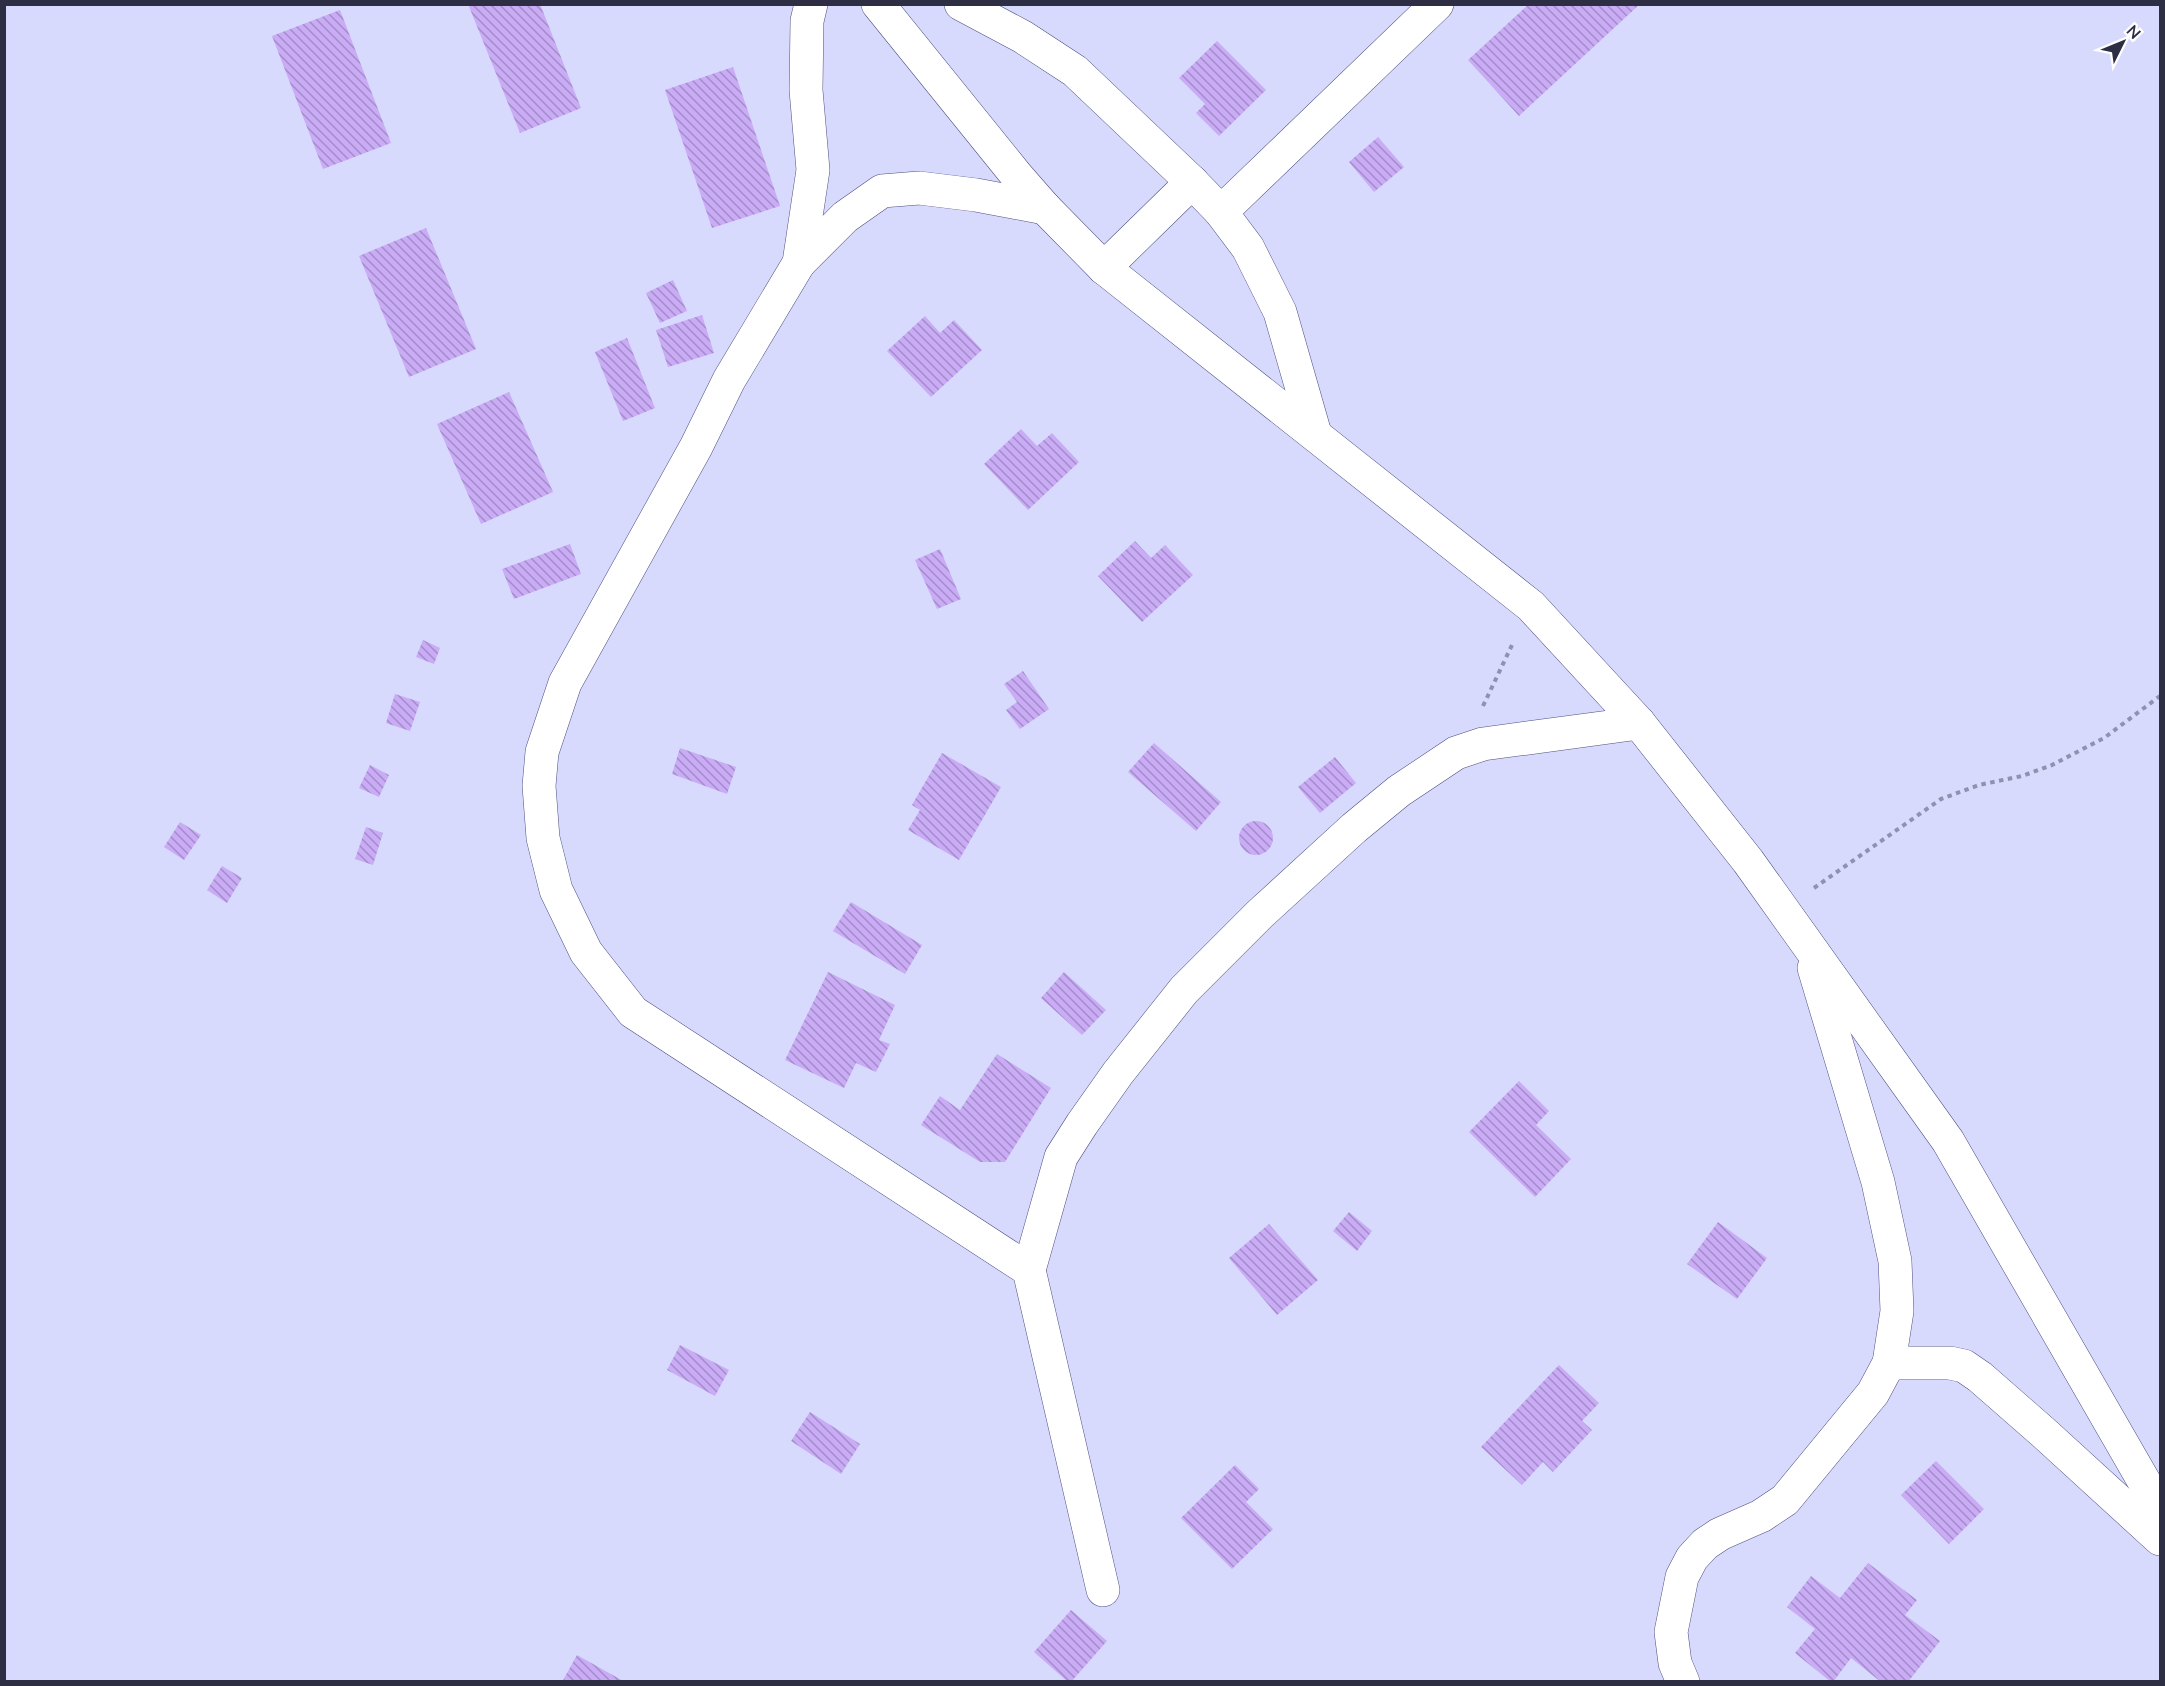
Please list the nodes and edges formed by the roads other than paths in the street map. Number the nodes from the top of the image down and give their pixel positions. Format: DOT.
graph roads {
  1 [pos="811,4"];
  2 [pos="961,4"];
  3 [pos="1437,4"];
  4 [pos="887,11"];
  5 [pos="1192,182"];
  6 [pos="1045,208"];
  7 [pos="1221,212"];
  8 [pos="799,263"];
  9 [pos="1104,268"];
  10 [pos="1315,434"];
  11 [pos="1639,723"];
  12 [pos="1806,941"];
  13 [pos="1029,1270"];
  14 [pos="1889,1363"];
  15 [pos="2160,1515"];
  16 [pos="2160,1539"];
  17 [pos="1104,1590"];
  18 [pos="1683,1682"];
  1 -- 8 [label="street"];
  2 -- 5 [label="street"];
  3 -- 7 [label="street"];
  4 -- 6 [label="street"];
  5 -- 7 [label="street"];
  5 -- 9 [label="street"];
  6 -- 8 [label="street"];
  6 -- 9 [label="street"];
  7 -- 10 [label="street"];
  8 -- 13 [label="street"];
  9 -- 10 [label="street"];
  10 -- 11 [label="street"];
  11 -- 12 [label="street"];
  11 -- 13 [label="street"];
  12 -- 14 [label="street"];
  12 -- 15 [label="street"];
  13 -- 17 [label="street"];
  14 -- 16 [label="street"];
  14 -- 18 [label="street"];
}
